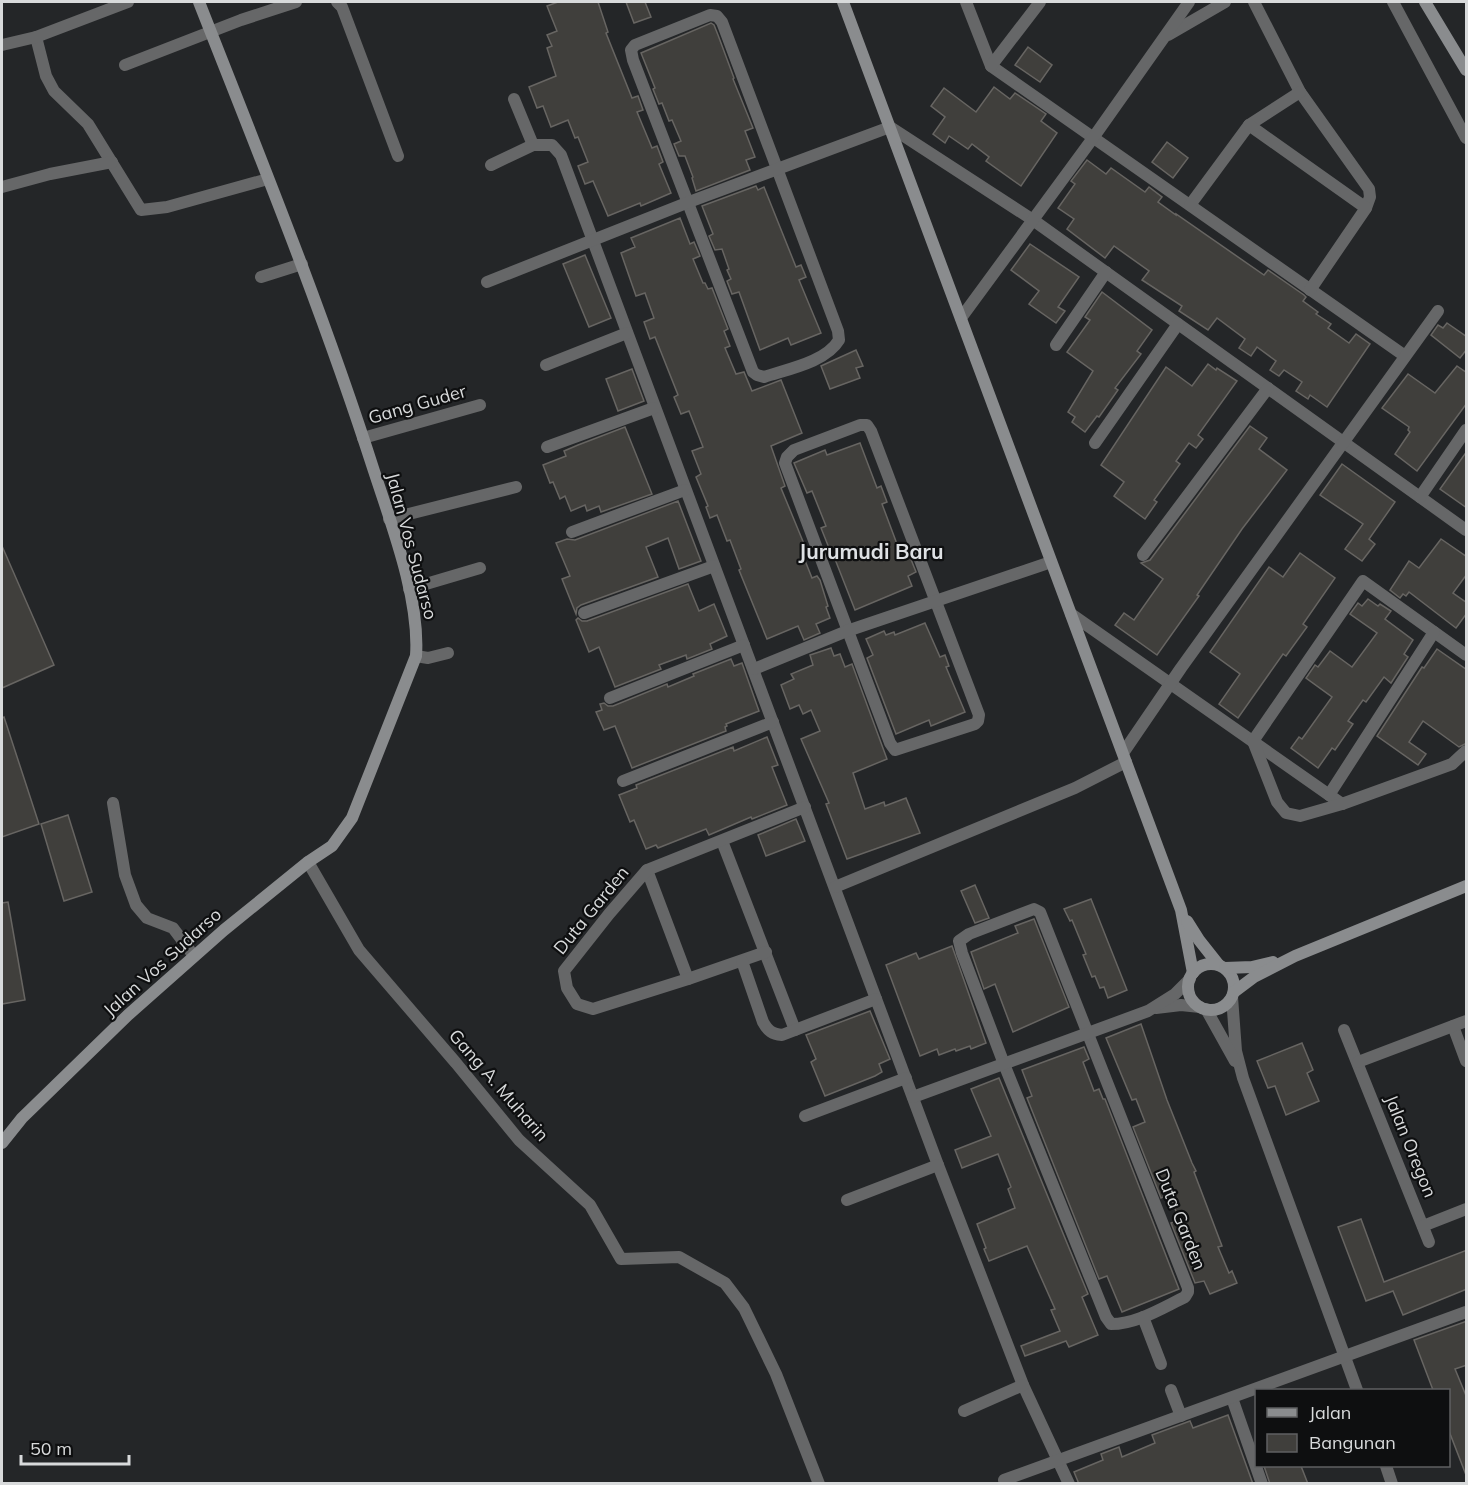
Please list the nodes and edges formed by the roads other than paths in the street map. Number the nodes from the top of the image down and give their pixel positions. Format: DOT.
graph roads {
  1 [pos="128,2"];
  2 [pos="199,2"];
  3 [pos="296,2"];
  4 [pos="337,2"];
  5 [pos="843,2"];
  6 [pos="966,2"];
  7 [pos="1040,2"];
  8 [pos="1189,2"];
  9 [pos="1225,2"];
  10 [pos="1254,2"];
  11 [pos="1393,2"];
  12 [pos="1425,2"];
  13 [pos="211,33"];
  14 [pos="36,37"];
  15 [pos="1165,37"];
  16 [pos="2,45"];
  17 [pos="125,65"];
  18 [pos="991,66"];
  19 [pos="1467,70"];
  20 [pos="1300,92"];
  21 [pos="514,99"];
  22 [pos="1249,125"];
  23 [pos="890,127"];
  24 [pos="1093,138"];
  25 [pos="1467,138"];
  26 [pos="533,145"];
  27 [pos="398,156"];
  28 [pos="112,162"];
  29 [pos="491,165"];
  30 [pos="776,170"];
  31 [pos="268,178"];
  32 [pos="2,187"];
  33 [pos="689,202"];
  34 [pos="1190,205"];
  35 [pos="1366,208"];
  36 [pos="1033,220"];
  37 [pos="593,240"];
  38 [pos="302,264"];
  39 [pos="1106,272"];
  40 [pos="261,277"];
  41 [pos="487,282"];
  42 [pos="1310,290"];
  43 [pos="1438,311"];
  44 [pos="961,318"];
  45 [pos="1178,324"];
  46 [pos="627,333"];
  47 [pos="1056,345"];
  48 [pos="1405,356"];
  49 [pos="546,365"];
  50 [pos="1268,388"];
  51 [pos="480,405"];
  52 [pos="654,408"];
  53 [pos="1467,430"];
  54 [pos="363,438"];
  55 [pos="1343,442"];
  56 [pos="1095,443"];
  57 [pos="547,447"];
  58 [pos="516,487"];
  59 [pos="685,490"];
  60 [pos="1420,497"];
  61 [pos="389,519"];
  62 [pos="1467,530"];
  63 [pos="572,532"];
  64 [pos="1143,555"];
  65 [pos="1051,561"];
  66 [pos="714,566"];
  67 [pos="480,568"];
  68 [pos="409,589"];
  69 [pos="937,599"];
  70 [pos="584,613"];
  71 [pos="1071,614"];
  72 [pos="847,631"];
  73 [pos="1434,632"];
  74 [pos="744,645"];
  75 [pos="448,653"];
  76 [pos="1467,655"];
  77 [pos="416,656"];
  78 [pos="754,669"];
  79 [pos="1170,683"];
  80 [pos="610,698"];
  81 [pos="773,722"];
  82 [pos="1253,741"];
  83 [pos="1467,751"];
  84 [pos="1125,757"];
  85 [pos="623,781"];
  86 [pos="1329,795"];
  87 [pos="112,802"];
  88 [pos="1342,804"];
  89 [pos="805,807"];
  90 [pos="722,840"];
  91 [pos="308,862"];
  92 [pos="647,870"];
  93 [pos="1467,886"];
  94 [pos="836,887"];
  95 [pos="1181,910"];
  96 [pos="766,952"];
  97 [pos="1294,956"];
  98 [pos="194,957"];
  99 [pos="742,961"];
  100 [pos="1222,966"];
  101 [pos="1191,976"];
  102 [pos="688,979"];
  103 [pos="1233,994"];
  104 [pos="876,999"];
  105 [pos="1203,1008"];
  106 [pos="1152,1009"];
  107 [pos="1467,1021"];
  108 [pos="1453,1026"];
  109 [pos="795,1030"];
  110 [pos="1344,1030"];
  111 [pos="1088,1032"];
  112 [pos="1467,1061"];
  113 [pos="1358,1062"];
  114 [pos="1004,1064"];
  115 [pos="906,1078"];
  116 [pos="1243,1078"];
  117 [pos="913,1096"];
  118 [pos="805,1116"];
  119 [pos="2,1143"];
  120 [pos="938,1165"];
  121 [pos="847,1200"];
  122 [pos="1467,1209"];
  123 [pos="1423,1226"];
  124 [pos="1430,1242"];
  125 [pos="1467,1312"];
  126 [pos="1143,1317"];
  127 [pos="1345,1357"];
  128 [pos="1161,1364"];
  129 [pos="1023,1385"];
  130 [pos="1257,1389"];
  131 [pos="1358,1389"];
  132 [pos="1171,1390"];
  133 [pos="1255,1390"];
  134 [pos="1232,1398"];
  135 [pos="964,1411"];
  136 [pos="1181,1416"];
  137 [pos="1057,1461"];
  138 [pos="1255,1464"];
  139 [pos="1256,1467"];
  140 [pos="1386,1467"];
  141 [pos="1004,1480"];
  142 [pos="819,1484"];
  143 [pos="1069,1484"];
  144 [pos="1262,1484"];
  145 [pos="1392,1484"];
  1 -- 14 [label="street"];
  2 -- 13 [label="street, Jalan Vos Sudarso"];
  3 -- 13 [label="street"];
  4 -- 27 [label="street"];
  5 -- 23 [label="street"];
  6 -- 18 [label="street"];
  7 -- 18 [label="street"];
  8 -- 15 [label="street"];
  9 -- 15 [label="street"];
  10 -- 20 [label="street"];
  11 -- 25 [label="street"];
  12 -- 19 [label="street"];
  13 -- 17 [label="street"];
  13 -- 31 [label="street, Jalan Vos Sudarso"];
  14 -- 16 [label="street"];
  14 -- 28 [label="street"];
  15 -- 24 [label="street"];
  18 -- 24 [label="street"];
  20 -- 22 [label="street"];
  20 -- 35 [label="street"];
  21 -- 26 [label="street"];
  22 -- 34 [label="street"];
  22 -- 35 [label="street"];
  23 -- 30 [label="street"];
  23 -- 36 [label="street"];
  23 -- 44 [label="street"];
  24 -- 34 [label="street"];
  24 -- 36 [label="street"];
  26 -- 29 [label="street"];
  26 -- 37 [label="street"];
  28 -- 31 [label="street"];
  28 -- 32 [label="street"];
  30 -- 33 [label="street"];
  30 -- 33 [label="street"];
  30 -- 33 [label="street"];
  31 -- 38 [label="street, Jalan Vos Sudarso"];
  33 -- 37 [label="street"];
  34 -- 42 [label="street"];
  35 -- 42 [label="street"];
  36 -- 39 [label="street"];
  36 -- 44 [label="street"];
  37 -- 41 [label="street"];
  37 -- 46 [label="street"];
  38 -- 40 [label="street"];
  38 -- 54 [label="street, Jalan Vos Sudarso"];
  39 -- 45 [label="street"];
  39 -- 47 [label="street"];
  42 -- 48 [label="street"];
  43 -- 48 [label="street"];
  44 -- 65 [label="street"];
  45 -- 50 [label="street"];
  45 -- 56 [label="street"];
  46 -- 49 [label="street"];
  46 -- 52 [label="street"];
  48 -- 55 [label="street"];
  50 -- 55 [label="street"];
  50 -- 64 [label="street"];
  51 -- 54 [label="street, Gang Guder"];
  52 -- 57 [label="street"];
  52 -- 59 [label="street"];
  53 -- 60 [label="street"];
  54 -- 61 [label="street, Jalan Vos Sudarso"];
  55 -- 60 [label="street"];
  55 -- 79 [label="street"];
  58 -- 61 [label="street"];
  59 -- 63 [label="street"];
  59 -- 66 [label="street"];
  60 -- 62 [label="street"];
  61 -- 68 [label="street, Jalan Vos Sudarso"];
  65 -- 69 [label="street"];
  65 -- 71 [label="street"];
  66 -- 70 [label="street"];
  66 -- 74 [label="street"];
  67 -- 68 [label="street"];
  68 -- 77 [label="street, Jalan Vos Sudarso"];
  69 -- 72 [label="street"];
  69 -- 72 [label="street"];
  69 -- 72 [label="street"];
  71 -- 79 [label="street"];
  71 -- 84 [label="street"];
  72 -- 78 [label="street"];
  73 -- 76 [label="street"];
  73 -- 82 [label="street"];
  73 -- 86 [label="street"];
  74 -- 78 [label="street"];
  74 -- 80 [label="street"];
  75 -- 77 [label="street"];
  77 -- 91 [label="street, Jalan Vos Sudarso"];
  78 -- 81 [label="street"];
  79 -- 82 [label="street"];
  79 -- 84 [label="street"];
  81 -- 85 [label="street"];
  81 -- 89 [label="street"];
  82 -- 86 [label="street"];
  82 -- 88 [label="street"];
  83 -- 88 [label="street"];
  84 -- 94 [label="street"];
  84 -- 95 [label="street"];
  86 -- 88 [label="street"];
  87 -- 98 [label="street"];
  89 -- 90 [label="street, Duta Garden"];
  89 -- 94 [label="street"];
  90 -- 92 [label="street, Duta Garden"];
  90 -- 96 [label="street"];
  91 -- 98 [label="street, Jalan Vos Sudarso"];
  91 -- 142 [label="street, Gang A. Muharin"];
  92 -- 102 [label="street"];
  92 -- 102 [label="street, Duta Garden"];
  93 -- 97 [label="street"];
  94 -- 104 [label="street"];
  95 -- 100 [label="street"];
  95 -- 101 [label="street"];
  96 -- 99 [label="street, Duta Garden"];
  96 -- 109 [label="street"];
  97 -- 100 [label="street"];
  97 -- 103 [label="street"];
  98 -- 119 [label="street, Jalan Vos Sudarso"];
  99 -- 102 [label="street, Duta Garden"];
  99 -- 109 [label="street"];
  100 -- 101 [label="street"];
  100 -- 103 [label="street"];
  101 -- 105 [label="street"];
  101 -- 106 [label="street"];
  103 -- 105 [label="street"];
  103 -- 116 [label="street"];
  104 -- 109 [label="street"];
  104 -- 115 [label="street"];
  105 -- 106 [label="street"];
  105 -- 116 [label="street"];
  106 -- 111 [label="street"];
  107 -- 108 [label="street"];
  108 -- 112 [label="street"];
  108 -- 113 [label="street"];
  110 -- 113 [label="street, Jalan Oregon"];
  111 -- 114 [label="street"];
  111 -- 114 [label="street, Duta Garden"];
  111 -- 126 [label="street, Duta Garden"];
  113 -- 123 [label="street, Jalan Oregon"];
  114 -- 117 [label="street"];
  114 -- 126 [label="street, Duta Garden"];
  115 -- 117 [label="street"];
  115 -- 118 [label="street"];
  116 -- 127 [label="street"];
  117 -- 120 [label="street"];
  120 -- 121 [label="street"];
  120 -- 129 [label="street"];
  122 -- 123 [label="street"];
  123 -- 124 [label="street, Jalan Oregon"];
  125 -- 127 [label="street"];
  126 -- 128 [label="street"];
  127 -- 130 [label="street"];
  127 -- 131 [label="street"];
  129 -- 135 [label="street"];
  129 -- 137 [label="street"];
  132 -- 136 [label="street"];
  133 -- 134 [label="street"];
  134 -- 136 [label="street"];
  134 -- 138 [label="street"];
  136 -- 137 [label="street"];
  137 -- 141 [label="street"];
  137 -- 143 [label="street"];
  139 -- 144 [label="street"];
  140 -- 145 [label="street"];
}
